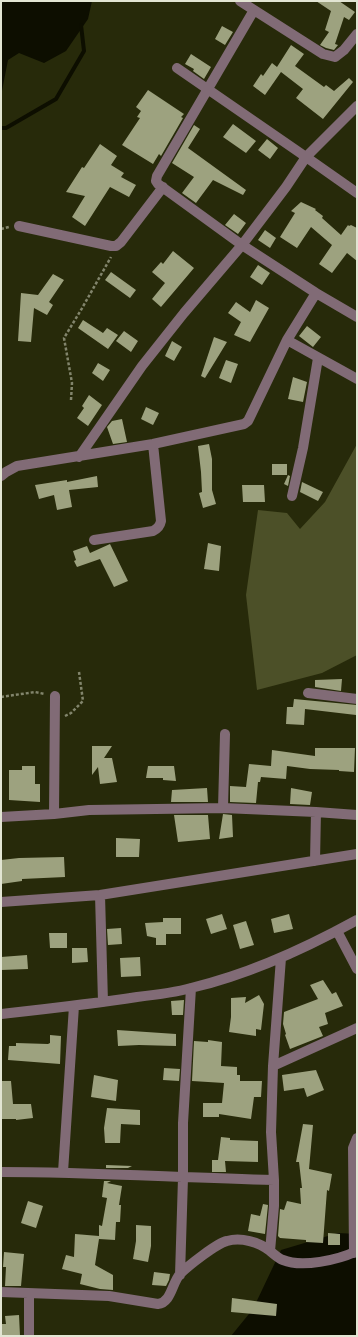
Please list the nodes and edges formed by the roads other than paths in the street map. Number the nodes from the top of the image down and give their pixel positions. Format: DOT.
graph roads {
  1 [pos="240,1"];
  2 [pos="254,10"];
  3 [pos="357,34"];
  4 [pos="177,68"];
  5 [pos="208,89"];
  6 [pos="357,106"];
  7 [pos="306,157"];
  8 [pos="163,187"];
  9 [pos="357,193"];
  10 [pos="19,226"];
  11 [pos="242,245"];
  12 [pos="316,293"];
  13 [pos="357,317"];
  14 [pos="287,340"];
  15 [pos="318,358"];
  16 [pos="357,379"];
  17 [pos="154,444"];
  18 [pos="79,457"];
  19 [pos="1,476"];
  20 [pos="292,496"];
  21 [pos="94,540"];
  22 [pos="308,693"];
  23 [pos="55,696"];
  24 [pos="357,699"];
  25 [pos="225,734"];
  26 [pos="223,808"];
  27 [pos="316,812"];
  28 [pos="54,814"];
  29 [pos="357,815"];
  30 [pos="1,817"];
  31 [pos="357,854"];
  32 [pos="314,860"];
  33 [pos="100,895"];
  34 [pos="1,902"];
  35 [pos="357,920"];
  36 [pos="337,931"];
  37 [pos="281,958"];
  38 [pos="357,969"];
  39 [pos="191,988"];
  40 [pos="103,1002"];
  41 [pos="74,1006"];
  42 [pos="1,1014"];
  43 [pos="357,1028"];
  44 [pos="273,1066"];
  45 [pos="357,1138"];
  46 [pos="1,1172"];
  47 [pos="64,1172"];
  48 [pos="183,1178"];
  49 [pos="274,1180"];
  50 [pos="270,1251"];
  51 [pos="356,1252"];
  52 [pos="180,1275"];
  53 [pos="1,1292"];
  54 [pos="29,1294"];
  55 [pos="29,1336"];
  1 -- 2 [label="street"];
  2 -- 3 [label="street"];
  2 -- 5 [label="street"];
  4 -- 5 [label="street"];
  5 -- 7 [label="street"];
  5 -- 8 [label="street"];
  6 -- 7 [label="street"];
  7 -- 9 [label="street"];
  7 -- 11 [label="street"];
  8 -- 10 [label="street"];
  8 -- 11 [label="street"];
  11 -- 12 [label="street"];
  11 -- 18 [label="street"];
  12 -- 13 [label="street"];
  12 -- 14 [label="street"];
  14 -- 15 [label="street"];
  14 -- 17 [label="street"];
  15 -- 16 [label="street"];
  15 -- 20 [label="street"];
  17 -- 18 [label="street"];
  17 -- 21 [label="street"];
  18 -- 19 [label="street"];
  22 -- 24 [label="street"];
  23 -- 28 [label="street"];
  25 -- 26 [label="street"];
  26 -- 27 [label="street"];
  26 -- 28 [label="street"];
  27 -- 29 [label="street"];
  27 -- 32 [label="street"];
  28 -- 30 [label="street"];
  31 -- 32 [label="street"];
  32 -- 33 [label="street"];
  33 -- 34 [label="street"];
  33 -- 40 [label="street"];
  35 -- 36 [label="street"];
  36 -- 37 [label="street"];
  36 -- 38 [label="street"];
  37 -- 39 [label="street"];
  37 -- 44 [label="street"];
  39 -- 40 [label="street"];
  39 -- 48 [label="street"];
  40 -- 41 [label="street"];
  41 -- 42 [label="street"];
  41 -- 47 [label="street"];
  43 -- 44 [label="street"];
  44 -- 49 [label="street"];
  45 -- 51 [label="street"];
  46 -- 47 [label="street"];
  47 -- 48 [label="street"];
  48 -- 49 [label="street"];
  48 -- 52 [label="street"];
  49 -- 50 [label="street"];
  50 -- 51 [label="street"];
  50 -- 52 [label="street"];
  52 -- 54 [label="street"];
  53 -- 54 [label="street"];
  54 -- 55 [label="street"];
}
